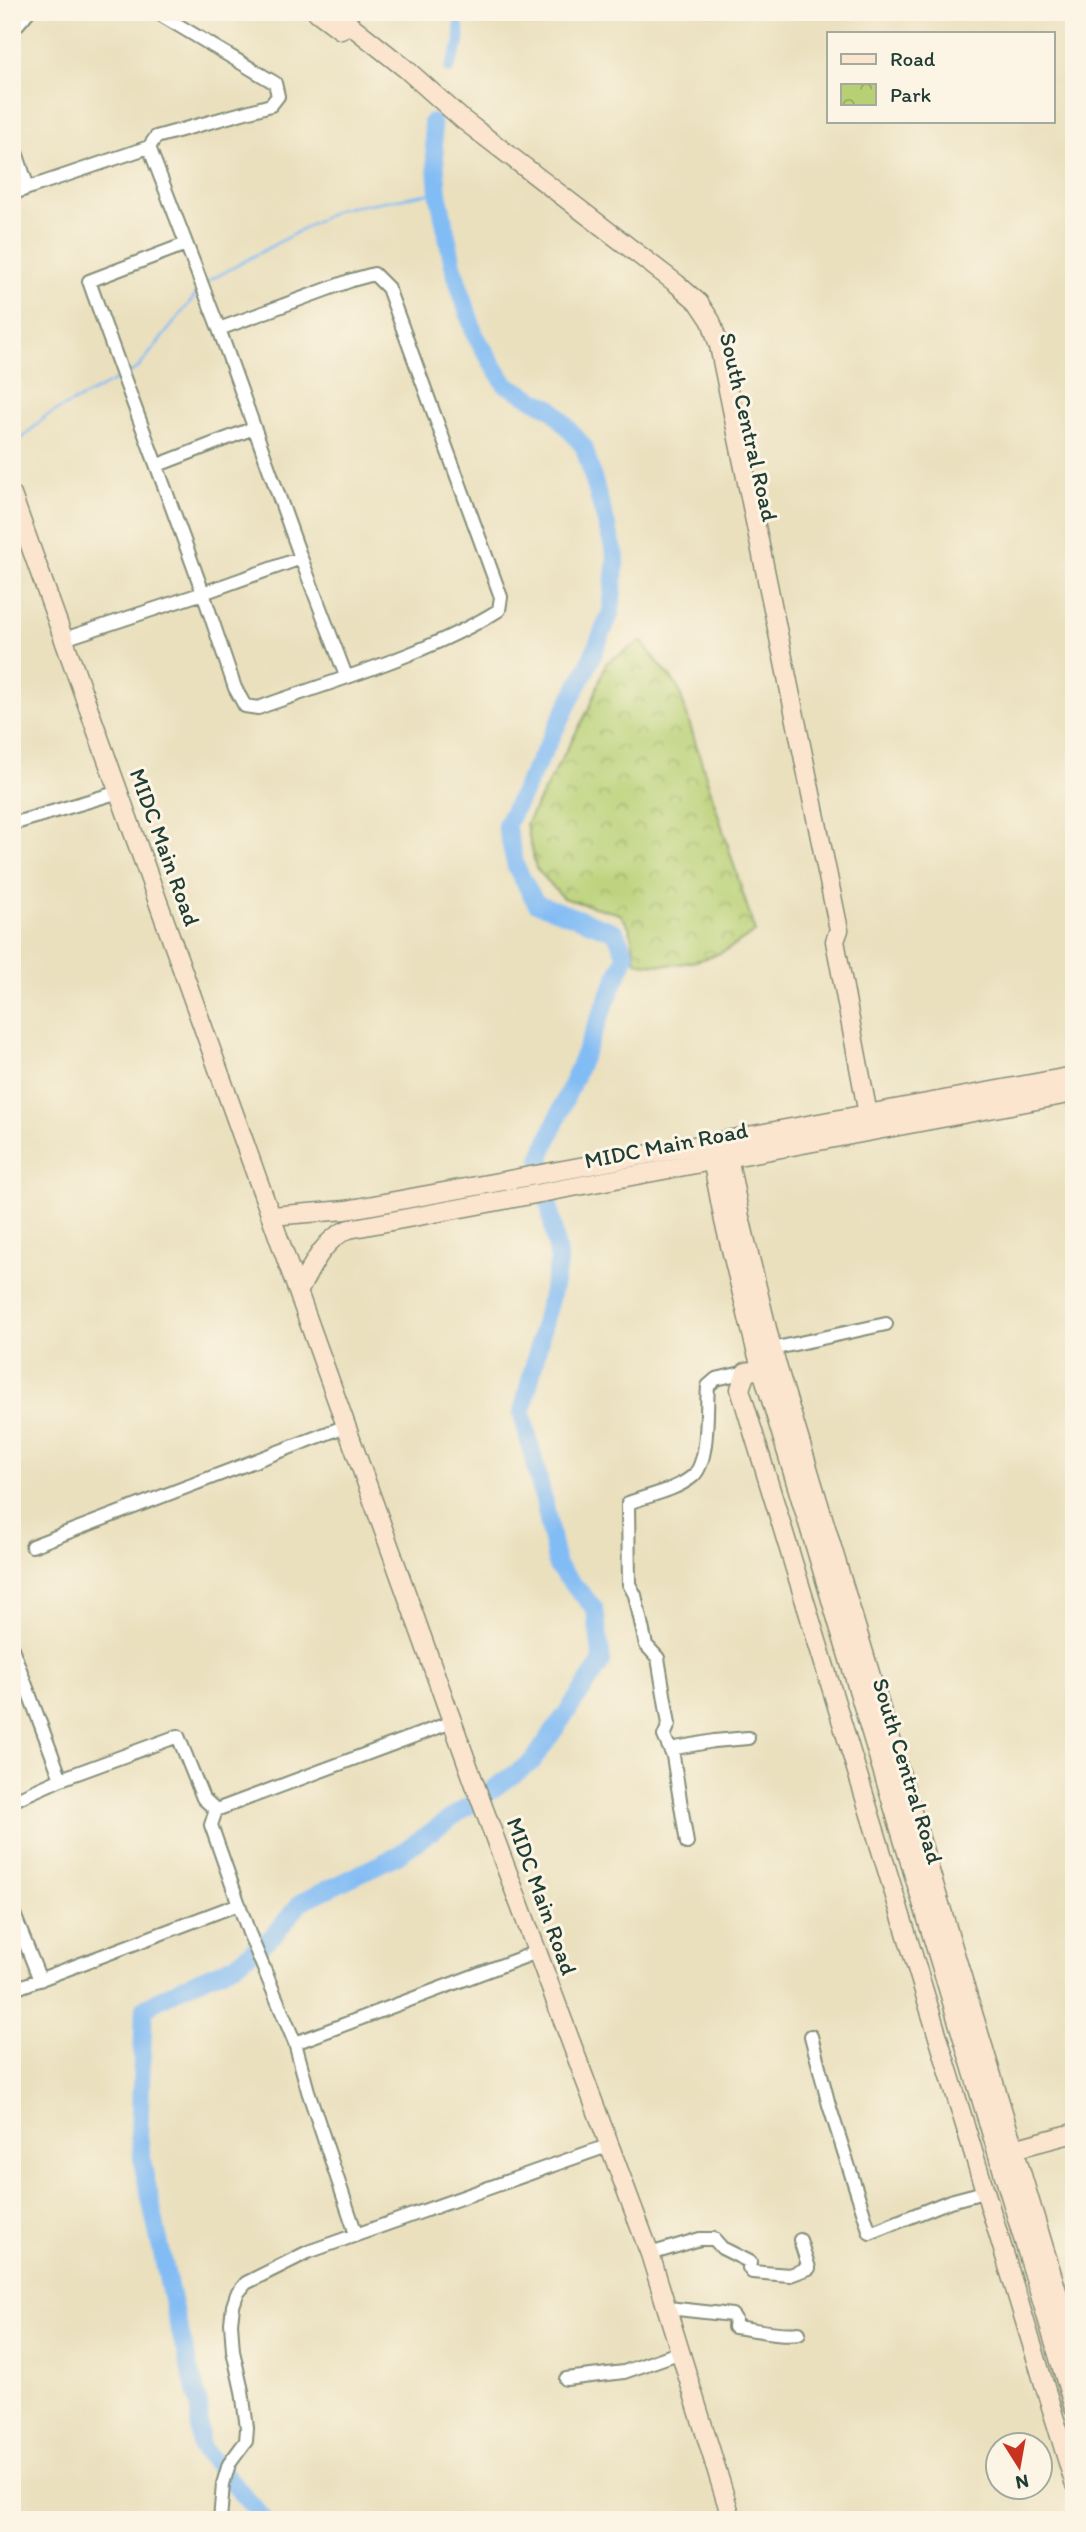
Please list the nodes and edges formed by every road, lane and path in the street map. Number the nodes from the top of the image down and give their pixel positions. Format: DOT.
graph roads {
  1 [pos="28,12"];
  2 [pos="156,12"];
  3 [pos="317,12"];
  4 [pos="334,12"];
  5 [pos="12,31"];
  6 [pos="12,140"];
  7 [pos="149,147"];
  8 [pos="28,188"];
  9 [pos="12,194"];
  10 [pos="186,244"];
  11 [pos="673,288"];
  12 [pos="219,329"];
  13 [pos="254,428"];
  14 [pos="158,466"];
  15 [pos="12,495"];
  16 [pos="301,558"];
  17 [pos="203,593"];
  18 [pos="64,639"];
  19 [pos="346,676"];
  20 [pos="119,792"];
  21 [pos="12,824"];
  22 [pos="1074,1076"];
  23 [pos="1074,1093"];
  24 [pos="869,1122"];
  25 [pos="719,1152"];
  26 [pos="271,1216"];
  27 [pos="298,1292"];
  28 [pos="886,1324"];
  29 [pos="772,1349"];
  30 [pos="753,1370"];
  31 [pos="346,1426"];
  32 [pos="32,1546"];
  33 [pos="12,1648"];
  34 [pos="452,1722"];
  35 [pos="748,1738"];
  36 [pos="670,1749"];
  37 [pos="888,1763"];
  38 [pos="61,1779"];
  39 [pos="12,1801"];
  40 [pos="216,1810"];
  41 [pos="687,1843"];
  42 [pos="239,1904"];
  43 [pos="12,1909"];
  44 [pos="537,1952"];
  45 [pos="40,1980"];
  46 [pos="12,1990"];
  47 [pos="811,2036"];
  48 [pos="295,2043"];
  49 [pos="1074,2133"];
  50 [pos="610,2145"];
  51 [pos="1007,2151"];
  52 [pos="984,2192"];
  53 [pos="1019,2222"];
  54 [pos="995,2228"];
  55 [pos="356,2234"];
  56 [pos="800,2241"];
  57 [pos="650,2254"];
  58 [pos="668,2308"];
  59 [pos="799,2333"];
  60 [pos="1074,2347"];
  61 [pos="681,2352"];
  62 [pos="566,2379"];
  63 [pos="1074,2408"];
  64 [pos="1074,2482"];
  65 [pos="220,2520"];
  66 [pos="732,2520"];
  1 -- 5 [label="street"];
  2 -- 7 [label="street"];
  3 -- 11 [label="street, South Central Road"];
  4 -- 11 [label="street, South Central Road"];
  6 -- 8 [label="street"];
  7 -- 8 [label="street"];
  7 -- 10 [label="street"];
  8 -- 9 [label="street"];
  10 -- 12 [label="street"];
  10 -- 14 [label="street"];
  11 -- 24 [label="street, South Central Road"];
  12 -- 13 [label="street"];
  12 -- 19 [label="street"];
  13 -- 14 [label="street"];
  13 -- 16 [label="street"];
  14 -- 17 [label="street"];
  15 -- 18 [label="street, MIDC Main Road"];
  16 -- 17 [label="street"];
  16 -- 19 [label="street"];
  17 -- 18 [label="street"];
  17 -- 19 [label="street"];
  18 -- 20 [label="street, MIDC Main Road"];
  20 -- 21 [label="street"];
  20 -- 26 [label="street, MIDC Main Road"];
  22 -- 24 [label="street, MIDC Main Road"];
  23 -- 24 [label="street, MIDC Main Road"];
  24 -- 25 [label="street, MIDC Main Road"];
  25 -- 26 [label="street, MIDC Main Road"];
  25 -- 27 [label="street, MIDC Main Road"];
  25 -- 29 [label="street, South Central Road"];
  25 -- 30 [label="street, South Central Road"];
  26 -- 27 [label="street, MIDC Main Road"];
  27 -- 31 [label="street, MIDC Main Road"];
  28 -- 29 [label="street"];
  29 -- 37 [label="street, South Central Road"];
  30 -- 36 [label="street"];
  30 -- 37 [label="street, South Central Road"];
  30 -- 52 [label="street"];
  31 -- 32 [label="street"];
  31 -- 34 [label="street, MIDC Main Road"];
  33 -- 38 [label="street"];
  34 -- 40 [label="street"];
  34 -- 44 [label="street, MIDC Main Road"];
  35 -- 36 [label="street"];
  36 -- 41 [label="street"];
  37 -- 51 [label="street, South Central Road"];
  38 -- 39 [label="street"];
  38 -- 40 [label="street"];
  40 -- 42 [label="street"];
  42 -- 45 [label="street"];
  42 -- 48 [label="street"];
  43 -- 45 [label="street"];
  44 -- 48 [label="street"];
  44 -- 50 [label="street, MIDC Main Road"];
  45 -- 46 [label="street"];
  47 -- 52 [label="street"];
  48 -- 55 [label="street"];
  49 -- 51 [label="street"];
  50 -- 55 [label="street"];
  50 -- 57 [label="street, MIDC Main Road"];
  51 -- 53 [label="street, South Central Road"];
  51 -- 60 [label="street, South Central Road"];
  52 -- 54 [label="street"];
  53 -- 54 [label="street"];
  53 -- 63 [label="street, South Central Road"];
  54 -- 64 [label="street"];
  55 -- 65 [label="street"];
  56 -- 57 [label="street"];
  57 -- 58 [label="street, MIDC Main Road"];
  58 -- 59 [label="street"];
  58 -- 61 [label="street, MIDC Main Road"];
  61 -- 62 [label="street"];
  61 -- 66 [label="street, MIDC Main Road"];
}
